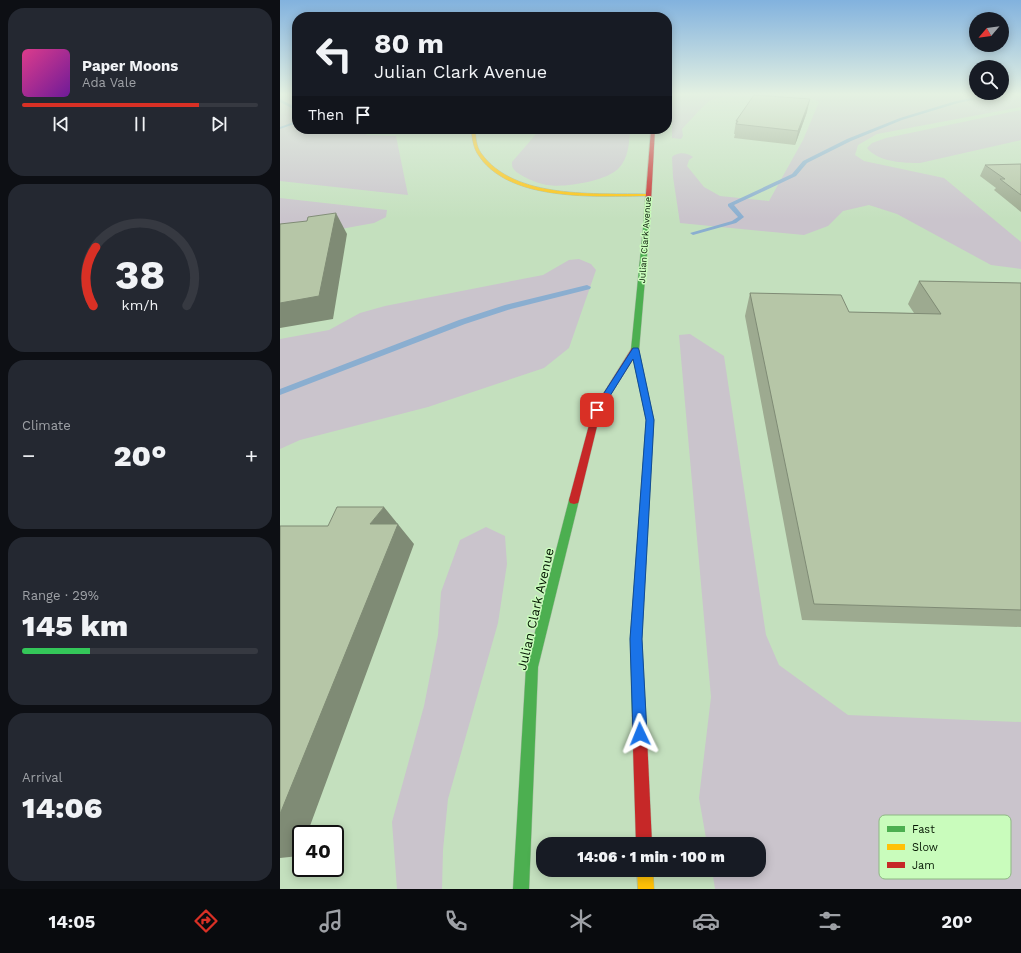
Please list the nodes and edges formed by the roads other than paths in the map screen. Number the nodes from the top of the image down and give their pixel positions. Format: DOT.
graph roads {
  1 [pos="475,135"];
  2 [pos="652,135"];
  3 [pos="648,195"];
  4 [pos="635,350"];
  5 [pos="644,837"];
  6 [pos="645,877"];
  7 [pos="521,889"];
  8 [pos="646,889"];
  1 -- 3 [label="street"];
  2 -- 3 [label="street, Julian Clark Avenue"];
  3 -- 4 [label="street, Julian Clark Avenue"];
  4 -- 5 [label="street, Julian Clark Avenue"];
  4 -- 7 [label="street, Julian Clark Avenue"];
  6 -- 8 [label="street"];
}
